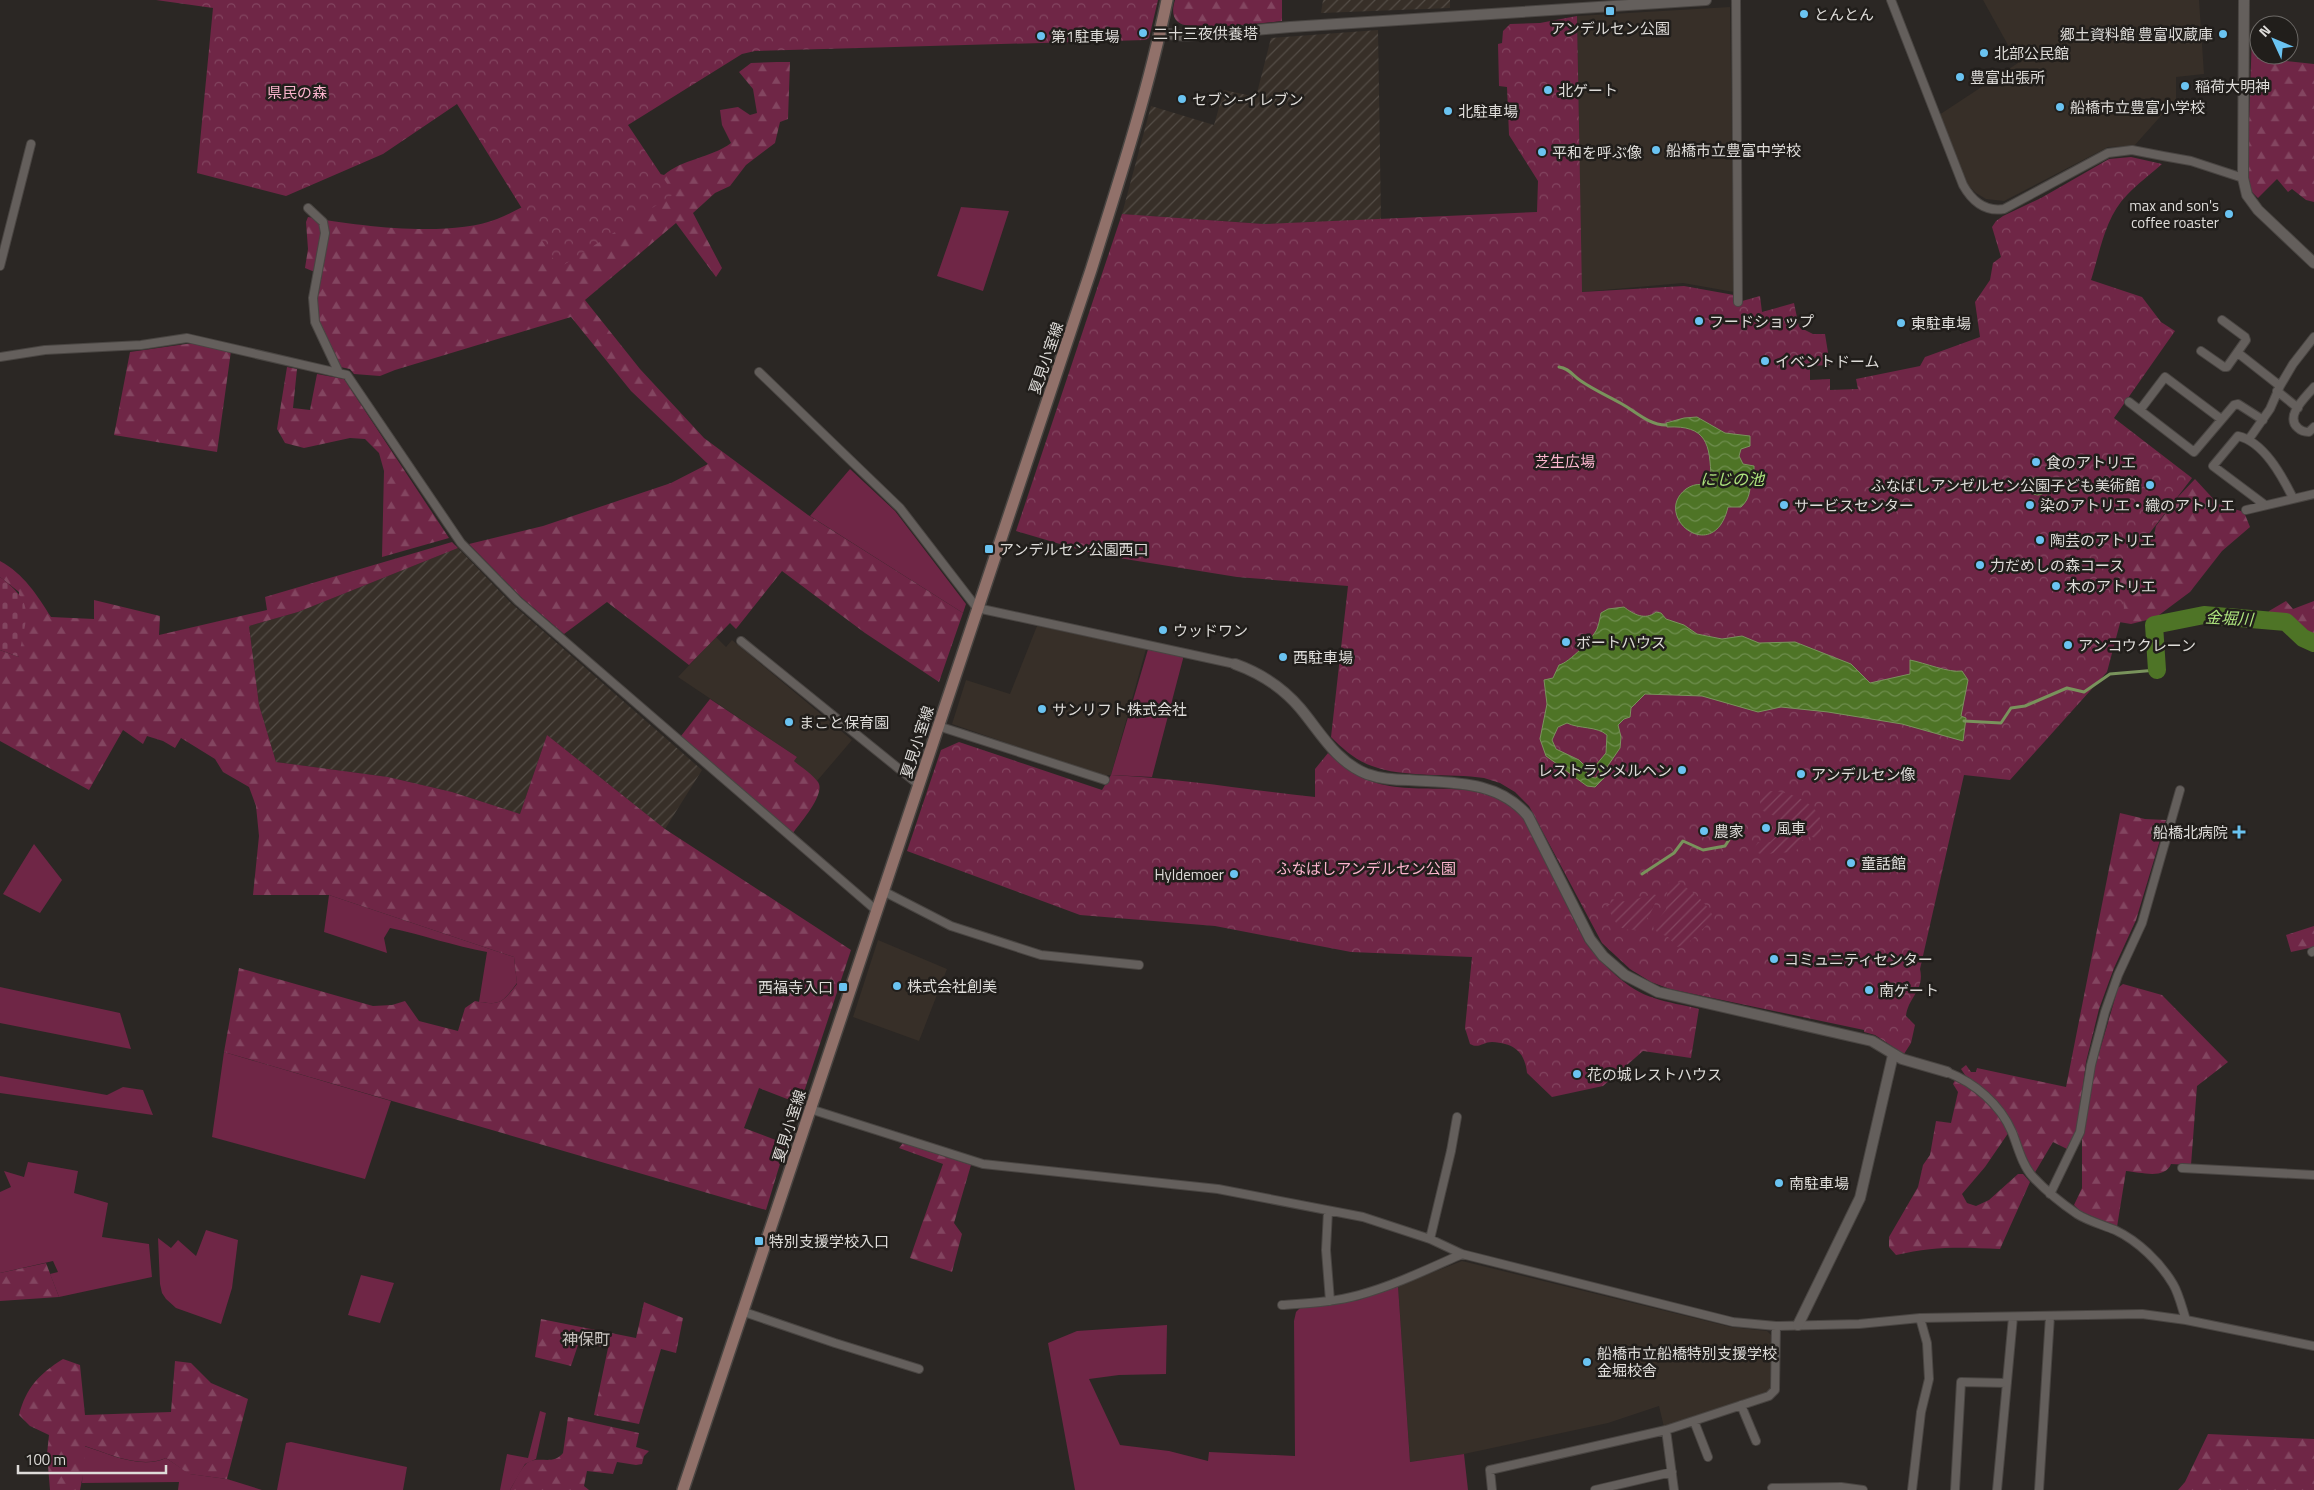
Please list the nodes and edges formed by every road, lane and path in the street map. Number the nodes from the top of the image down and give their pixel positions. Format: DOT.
graph roads {
  1 [pos="1167,0"];
  2 [pos="1706,0"];
  3 [pos="1736,0"];
  4 [pos="1891,0"];
  5 [pos="2244,0"];
  6 [pos="1634,2"];
  7 [pos="1589,3"];
  8 [pos="1160,32"];
  9 [pos="30,144"];
  10 [pos="2243,178"];
  11 [pos="308,208"];
  12 [pos="2314,263"];
  13 [pos="0,266"];
  14 [pos="1738,302"];
  15 [pos="2222,320"];
  16 [pos="2314,337"];
  17 [pos="2201,351"];
  18 [pos="2238,353"];
  19 [pos="0,357"];
  20 [pos="759,372"];
  21 [pos="339,373"];
  22 [pos="2314,387"];
  23 [pos="2279,388"];
  24 [pos="2129,402"];
  25 [pos="2298,408"];
  26 [pos="2140,410"];
  27 [pos="2221,419"];
  28 [pos="2263,420"];
  29 [pos="2314,427"];
  30 [pos="2249,439"];
  31 [pos="2314,494"];
  32 [pos="2293,498"];
  33 [pos="2265,505"];
  34 [pos="2246,510"];
  35 [pos="977,608"];
  36 [pos="741,641"];
  37 [pos="1235,664"];
  38 [pos="938,726"];
  39 [pos="1105,780"];
  40 [pos="919,785"];
  41 [pos="2180,790"];
  42 [pos="883,891"];
  43 [pos="877,911"];
  44 [pos="1139,965"];
  45 [pos="1893,1055"];
  46 [pos="1947,1072"];
  47 [pos="810,1109"];
  48 [pos="1456,1117"];
  49 [pos="2182,1168"];
  50 [pos="2314,1175"];
  51 [pos="2050,1194"];
  52 [pos="1328,1210"];
  53 [pos="1430,1239"];
  54 [pos="1462,1254"];
  55 [pos="1330,1301"];
  56 [pos="1282,1305"];
  57 [pos="744,1312"];
  58 [pos="2050,1316"];
  59 [pos="2013,1317"];
  60 [pos="1920,1318"];
  61 [pos="2186,1320"];
  62 [pos="1798,1325"];
  63 [pos="1776,1326"];
  64 [pos="2314,1346"];
  65 [pos="920,1368"];
  66 [pos="2007,1383"];
  67 [pos="1741,1405"];
  68 [pos="1694,1420"];
  69 [pos="1666,1430"];
  70 [pos="1756,1441"];
  71 [pos="1708,1457"];
  72 [pos="1672,1472"];
  73 [pos="683,1490"];
  74 [pos="1492,1490"];
  75 [pos="1595,1490"];
  76 [pos="1674,1490"];
  77 [pos="1773,1490"];
  78 [pos="1863,1490"];
  79 [pos="1912,1490"];
  80 [pos="1955,1490"];
  81 [pos="1997,1490"];
  82 [pos="2039,1490"];
  1 -- 8 [label="main road, 夏見小室線"];
  2 -- 6 [label="street"];
  3 -- 14 [label="street"];
  4 -- 10 [label="street"];
  5 -- 10 [label="street"];
  6 -- 7 [label="street"];
  7 -- 8 [label="street"];
  8 -- 35 [label="main road, 夏見小室線"];
  9 -- 13 [label="street"];
  10 -- 12 [label="street"];
  11 -- 21 [label="street"];
  15 -- 18 [label="street"];
  16 -- 23 [label="street"];
  17 -- 18 [label="street"];
  18 -- 23 [label="street"];
  19 -- 21 [label="street"];
  20 -- 35 [label="street"];
  21 -- 43 [label="street"];
  22 -- 25 [label="street"];
  23 -- 25 [label="street"];
  23 -- 28 [label="street"];
  24 -- 26 [label="street"];
  25 -- 29 [label="street"];
  26 -- 27 [label="street"];
  26 -- 27 [label="street"];
  27 -- 28 [label="street"];
  28 -- 30 [label="street"];
  30 -- 32 [label="street"];
  30 -- 33 [label="street"];
  31 -- 32 [label="street"];
  32 -- 33 [label="street"];
  33 -- 34 [label="street"];
  35 -- 37 [label="street"];
  35 -- 38 [label="main road, 夏見小室線"];
  36 -- 40 [label="street"];
  37 -- 45 [label="street"];
  38 -- 39 [label="street"];
  38 -- 40 [label="main road, 夏見小室線"];
  40 -- 42 [label="main road, 夏見小室線"];
  41 -- 51 [label="street"];
  42 -- 43 [label="main road, 夏見小室線"];
  42 -- 44 [label="street"];
  43 -- 47 [label="main road, 夏見小室線"];
  45 -- 46 [label="street"];
  45 -- 62 [label="street"];
  46 -- 51 [label="street"];
  47 -- 52 [label="street"];
  47 -- 57 [label="main road, 夏見小室線"];
  48 -- 53 [label="street"];
  49 -- 50 [label="street"];
  51 -- 61 [label="street"];
  52 -- 53 [label="street"];
  52 -- 55 [label="street"];
  53 -- 54 [label="street"];
  54 -- 55 [label="street"];
  54 -- 63 [label="street"];
  55 -- 56 [label="street"];
  57 -- 65 [label="street"];
  57 -- 73 [label="main road, 夏見小室線"];
  58 -- 59 [label="street"];
  58 -- 61 [label="street"];
  58 -- 82 [label="street"];
  59 -- 60 [label="street"];
  59 -- 66 [label="street"];
  60 -- 62 [label="street"];
  60 -- 79 [label="street"];
  61 -- 64 [label="street"];
  62 -- 63 [label="street"];
  63 -- 67 [label="street"];
  66 -- 80 [label="street"];
  66 -- 81 [label="street"];
  67 -- 68 [label="street"];
  67 -- 70 [label="street"];
  68 -- 69 [label="street"];
  68 -- 71 [label="street"];
  69 -- 72 [label="street"];
  69 -- 74 [label="street"];
  72 -- 75 [label="street"];
  72 -- 76 [label="street"];
  77 -- 78 [label="street"];
}
